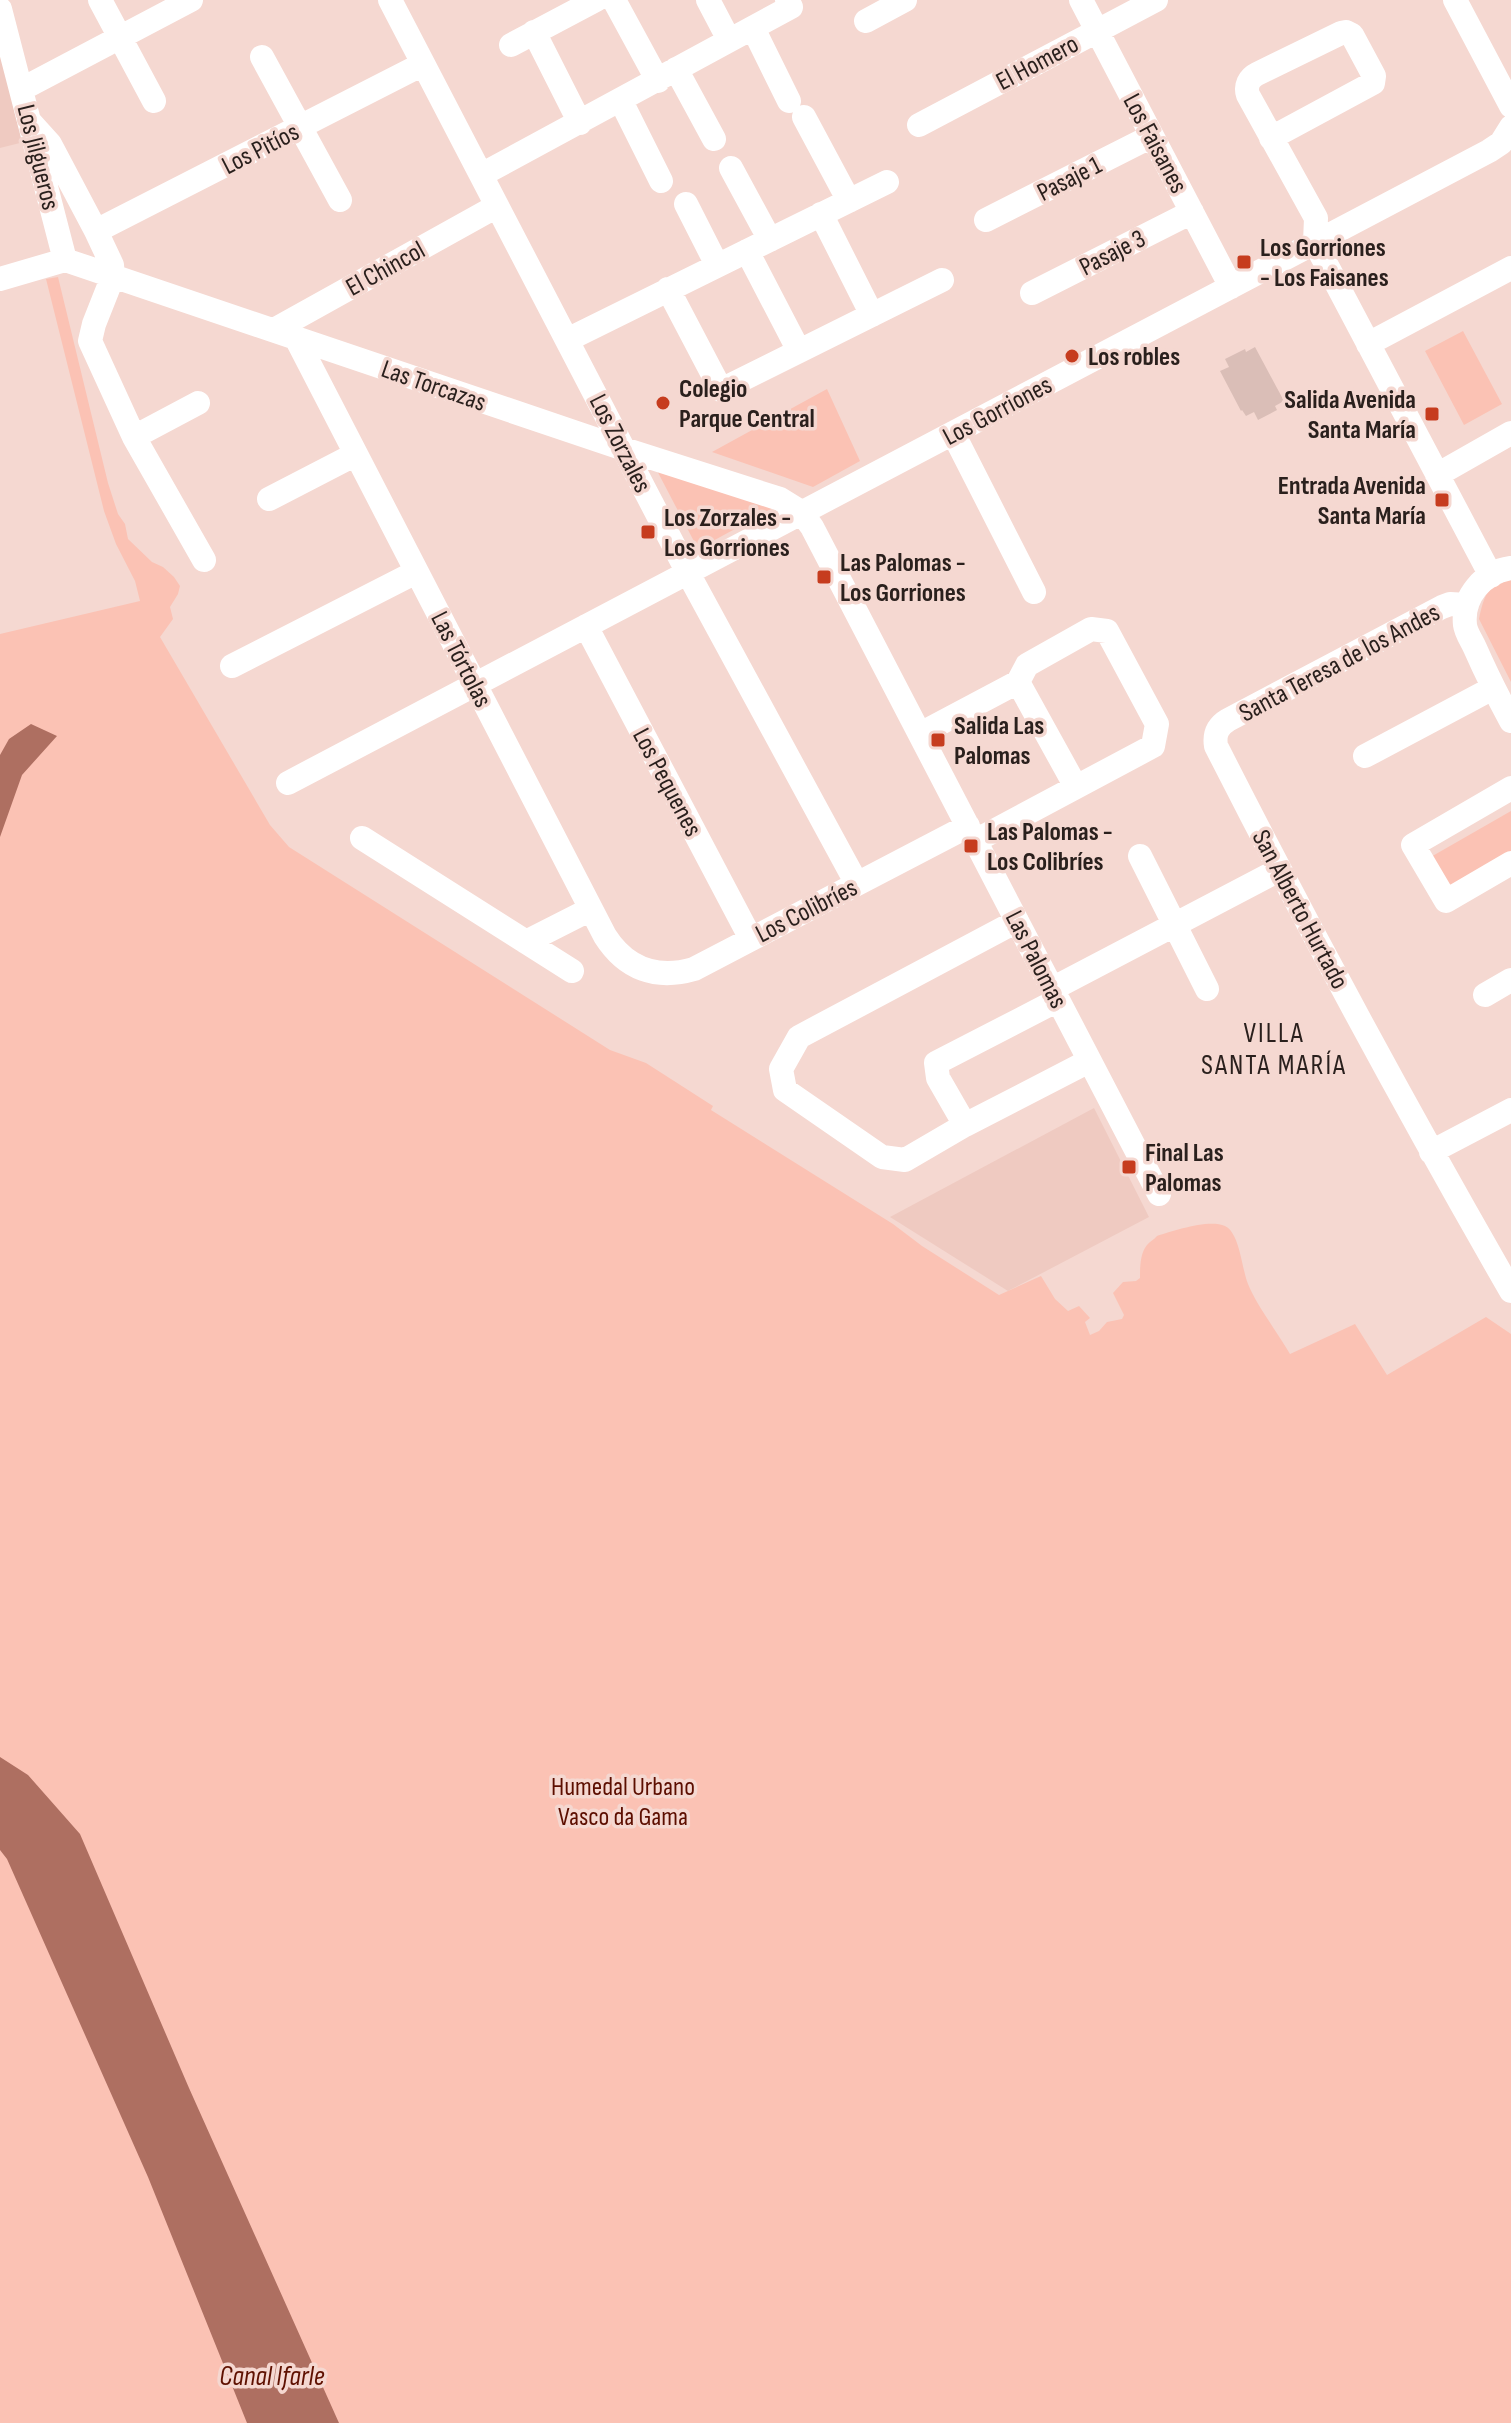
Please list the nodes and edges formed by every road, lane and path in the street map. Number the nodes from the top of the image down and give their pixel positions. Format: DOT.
graph roads {
  1 [pos="100,0"];
  2 [pos="191,0"];
  3 [pos="390,0"];
  4 [pos="596,0"];
  5 [pos="614,0"];
  6 [pos="708,0"];
  7 [pos="787,0"];
  8 [pos="905,0"];
  9 [pos="1081,0"];
  10 [pos="1156,0"];
  11 [pos="1455,0"];
  12 [pos="0,9"];
  13 [pos="866,21"];
  14 [pos="753,28"];
  15 [pos="1097,31"];
  16 [pos="534,32"];
  17 [pos="120,37"];
  18 [pos="729,40"];
  19 [pos="511,45"];
  20 [pos="262,57"];
  21 [pos="423,64"];
  22 [pos="667,75"];
  23 [pos="22,89"];
  24 [pos="154,101"];
  25 [pos="621,101"];
  26 [pos="1511,106"];
  27 [pos="31,123"];
  28 [pos="580,123"];
  29 [pos="919,125"];
  30 [pos="1511,127"];
  31 [pos="300,128"];
  32 [pos="1152,136"];
  33 [pos="1271,138"];
  34 [pos="714,139"];
  35 [pos="731,168"];
  36 [pos="481,175"];
  37 [pos="661,181"];
  38 [pos="887,182"];
  39 [pos="340,200"];
  40 [pos="849,201"];
  41 [pos="686,204"];
  42 [pos="497,206"];
  43 [pos="1192,212"];
  44 [pos="821,214"];
  45 [pos="986,220"];
  46 [pos="96,231"];
  47 [pos="770,240"];
  48 [pos="1315,243"];
  49 [pos="747,251"];
  50 [pos="65,260"];
  51 [pos="717,265"];
  52 [pos="113,276"];
  53 [pos="1508,278"];
  54 [pos="0,279"];
  55 [pos="942,280"];
  56 [pos="1231,287"];
  57 [pos="668,289"];
  58 [pos="1032,293"];
  59 [pos="872,315"];
  60 [pos="285,334"];
  61 [pos="567,340"];
  62 [pos="1368,344"];
  63 [pos="799,351"];
  64 [pos="198,403"];
  65 [pos="953,433"];
  66 [pos="1511,433"];
  67 [pos="134,437"];
  68 [pos="624,449"];
  69 [pos="356,454"];
  70 [pos="1437,475"];
  71 [pos="269,499"];
  72 [pos="801,512"];
  73 [pos="204,560"];
  74 [pos="416,572"];
  75 [pos="1501,572"];
  76 [pos="688,573"];
  77 [pos="1034,592"];
  78 [pos="1467,605"];
  79 [pos="586,626"];
  80 [pos="232,666"];
  81 [pos="1018,682"];
  82 [pos="474,684"];
  83 [pos="1493,688"];
  84 [pos="1511,721"];
  85 [pos="1216,733"];
  86 [pos="920,734"];
  87 [pos="1365,756"];
  88 [pos="288,783"];
  89 [pos="1076,787"];
  90 [pos="1511,788"];
  91 [pos="971,834"];
  92 [pos="362,838"];
  93 [pos="1140,856"];
  94 [pos="1511,863"];
  95 [pos="1279,870"];
  96 [pos="857,884"];
  97 [pos="591,909"];
  98 [pos="1017,921"];
  99 [pos="1175,925"];
  100 [pos="751,939"];
  101 [pos="526,942"];
  102 [pos="640,969"];
  103 [pos="572,971"];
  104 [pos="1511,980"];
  105 [pos="1207,989"];
  106 [pos="1055,994"];
  107 [pos="1485,995"];
  108 [pos="1089,1061"];
  109 [pos="1511,1110"];
  110 [pos="965,1125"];
  111 [pos="1431,1152"];
  112 [pos="1159,1194"];
  113 [pos="1511,1291"];
  1 -- 17 [label="street"];
  2 -- 17 [label="street"];
  3 -- 21 [label="street, Los Zorzales"];
  4 -- 16 [label="street"];
  5 -- 22 [label="street"];
  6 -- 18 [label="street"];
  7 -- 14 [label="street"];
  8 -- 13 [label="street"];
  9 -- 15 [label="street, Los Faisanes"];
  10 -- 15 [label="street, El Homero"];
  11 -- 26 [label="street"];
  12 -- 23 [label="street, Los Jilgueros"];
  14 -- 18 [label="street"];
  14 -- 40 [label="street"];
  15 -- 29 [label="street, El Homero"];
  15 -- 32 [label="street, Los Faisanes"];
  16 -- 19 [label="street"];
  16 -- 28 [label="street"];
  17 -- 23 [label="street"];
  17 -- 24 [label="street"];
  18 -- 22 [label="street"];
  20 -- 31 [label="street"];
  21 -- 31 [label="street, Los Pitíos"];
  21 -- 36 [label="street, Los Zorzales"];
  22 -- 25 [label="street"];
  22 -- 34 [label="street"];
  23 -- 27 [label="street, Los Jilgueros"];
  25 -- 28 [label="street"];
  25 -- 37 [label="street"];
  27 -- 46 [label="street"];
  27 -- 50 [label="street, Los Jilgueros"];
  28 -- 36 [label="street"];
  30 -- 48 [label="street, Los Gorriones"];
  31 -- 39 [label="street"];
  31 -- 46 [label="street, Los Pitíos"];
  32 -- 43 [label="street, Los Faisanes"];
  32 -- 45 [label="street, Pasaje 1"];
  33 -- 33 [label="street"];
  33 -- 48 [label="street"];
  35 -- 47 [label="street"];
  36 -- 42 [label="street, Los Zorzales"];
  38 -- 40 [label="street"];
  40 -- 44 [label="street"];
  41 -- 51 [label="street"];
  42 -- 60 [label="street, El Chincol"];
  42 -- 61 [label="street, Los Zorzales"];
  43 -- 56 [label="street, Los Faisanes"];
  43 -- 58 [label="street, Pasaje 3"];
  44 -- 47 [label="street"];
  44 -- 59 [label="street"];
  46 -- 52 [label="street"];
  47 -- 49 [label="street"];
  48 -- 56 [label="street, Los Gorriones"];
  48 -- 62 [label="street"];
  49 -- 51 [label="street"];
  49 -- 63 [label="street"];
  50 -- 52 [label="street, Las Torcazas"];
  50 -- 54 [label="street"];
  51 -- 57 [label="street"];
  52 -- 60 [label="street, Las Torcazas"];
  52 -- 67 [label="street"];
  53 -- 62 [label="street"];
  55 -- 59 [label="street"];
  56 -- 65 [label="street, Los Gorriones"];
  57 -- 61 [label="street"];
  57 -- 63 [label="street"];
  59 -- 63 [label="street"];
  60 -- 68 [label="street, Las Torcazas"];
  60 -- 69 [label="street, Las Tórtolas"];
  61 -- 68 [label="street, Los Zorzales"];
  62 -- 70 [label="street"];
  64 -- 67 [label="street"];
  65 -- 72 [label="street, Los Gorriones"];
  65 -- 77 [label="street"];
  66 -- 70 [label="street"];
  67 -- 73 [label="street"];
  68 -- 72 [label="street, Las Torcazas"];
  68 -- 76 [label="street, Los Zorzales"];
  69 -- 71 [label="street"];
  69 -- 74 [label="street, Las Tórtolas"];
  70 -- 75 [label="street"];
  72 -- 76 [label="street, Los Gorriones"];
  72 -- 86 [label="street, Las Palomas"];
  74 -- 80 [label="street"];
  74 -- 82 [label="street, Las Tórtolas"];
  75 -- 78 [label="street"];
  76 -- 79 [label="street, Los Gorriones"];
  76 -- 96 [label="street, Los Zorzales"];
  78 -- 83 [label="street"];
  78 -- 85 [label="street, Santa Teresa de los Andes"];
  79 -- 82 [label="street, Los Gorriones"];
  79 -- 100 [label="street, Los Pequenes"];
  81 -- 86 [label="street"];
  81 -- 89 [label="street"];
  81 -- 89 [label="street, Los Colibríes"];
  82 -- 88 [label="street, Los Gorriones"];
  82 -- 97 [label="street, Las Tórtolas"];
  83 -- 84 [label="street"];
  83 -- 87 [label="street"];
  85 -- 95 [label="street, San Alberto Hurtado"];
  86 -- 91 [label="street, Las Palomas"];
  89 -- 91 [label="street, Los Colibríes"];
  90 -- 94 [label="street"];
  91 -- 96 [label="street, Los Colibríes"];
  91 -- 98 [label="street, Las Palomas"];
  92 -- 101 [label="street"];
  93 -- 99 [label="street"];
  95 -- 99 [label="street"];
  95 -- 111 [label="street, San Alberto Hurtado"];
  96 -- 100 [label="street, Los Colibríes"];
  97 -- 101 [label="street"];
  97 -- 102 [label="street, Las Tórtolas"];
  98 -- 106 [label="street, Las Palomas"];
  98 -- 110 [label="street"];
  99 -- 105 [label="street"];
  99 -- 106 [label="street"];
  100 -- 102 [label="street, Los Colibríes"];
  101 -- 103 [label="street"];
  104 -- 107 [label="street"];
  106 -- 108 [label="street, Las Palomas"];
  106 -- 110 [label="street"];
  108 -- 110 [label="street"];
  108 -- 112 [label="street, Las Palomas"];
  109 -- 111 [label="street"];
  111 -- 113 [label="street, San Alberto Hurtado"];
}
